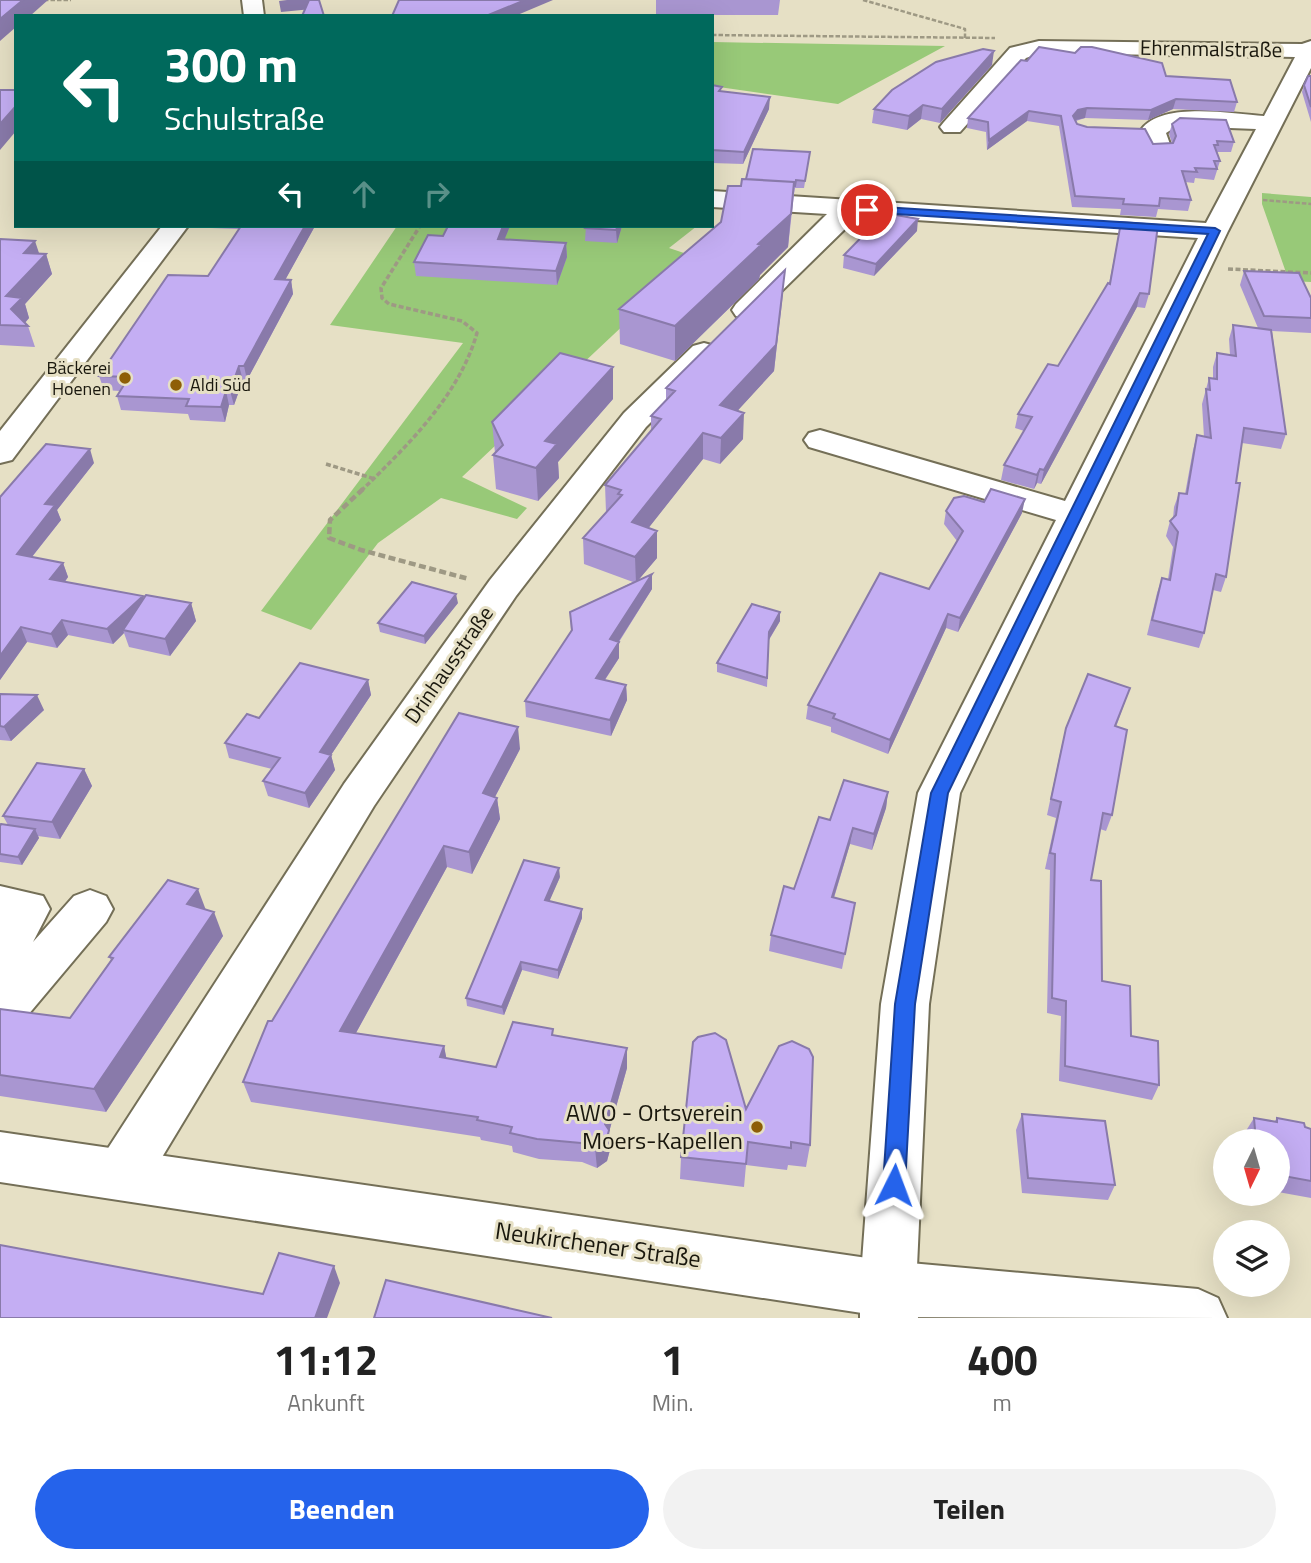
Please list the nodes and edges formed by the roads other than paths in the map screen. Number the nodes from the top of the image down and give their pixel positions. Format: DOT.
graph roads {
  1 [pos="1310,49"];
  2 [pos="1269,123"];
  3 [pos="952,127"];
  4 [pos="1126,129"];
  5 [pos="714,200"];
  6 [pos="841,208"];
  7 [pos="173,228"];
  8 [pos="1208,248"];
  9 [pos="820,440"];
  10 [pos="0,453"];
  11 [pos="1076,515"];
  12 [pos="0,905"];
  13 [pos="90,909"];
  14 [pos="0,959"];
  15 [pos="0,1013"];
  16 [pos="0,1157"];
  17 [pos="122,1174"];
  18 [pos="888,1303"];
  19 [pos="1199,1318"];
  1 -- 2 [label="street, Ehrenmalstraße"];
  1 -- 3 [label="street, Ehrenmalstraße"];
  2 -- 4 [label="street"];
  2 -- 8 [label="street, Ehrenmalstraße"];
  5 -- 6 [label="street"];
  6 -- 8 [label="street"];
  6 -- 17 [label="street, Drinhausstraße"];
  7 -- 10 [label="street"];
  8 -- 11 [label="street, Ehrenmalstraße"];
  9 -- 11 [label="street"];
  11 -- 18 [label="street, Ehrenmalstraße"];
  12 -- 14 [label="street"];
  13 -- 15 [label="street"];
  16 -- 17 [label="street, Neukirchener Straße"];
  17 -- 18 [label="street, Neukirchener Straße"];
  18 -- 19 [label="street, Neukirchener Straße"];
}
